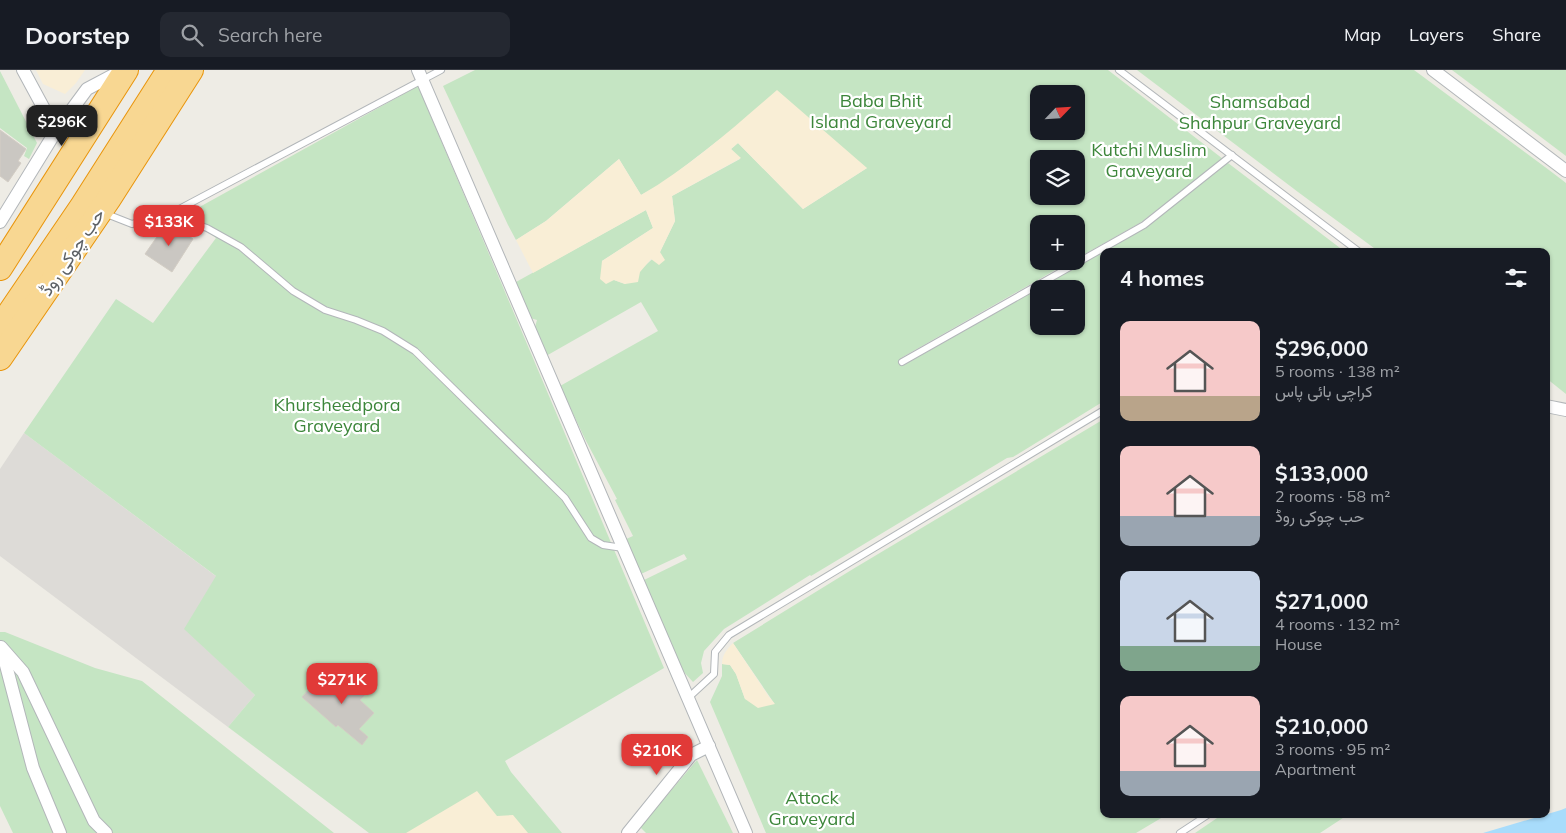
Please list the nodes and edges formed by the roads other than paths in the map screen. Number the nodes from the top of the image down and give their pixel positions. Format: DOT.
graph roads {
  1 [pos="23,70"];
  2 [pos="125,70"];
  3 [pos="169,70"];
  4 [pos="192,70"];
  5 [pos="441,70"];
  6 [pos="1120,70"];
  7 [pos="1433,70"];
  8 [pos="420,75"];
  9 [pos="56,131"];
  10 [pos="1232,155"];
  11 [pos="1566,170"];
  12 [pos="101,211"];
  13 [pos="168,215"];
  14 [pos="0,222"];
  15 [pos="1103,248"];
  16 [pos="1354,248"];
  17 [pos="1100,250"];
  18 [pos="0,268"];
  19 [pos="0,327"];
  20 [pos="0,358"];
  21 [pos="902,362"];
  22 [pos="1550,407"];
  23 [pos="1566,410"];
  24 [pos="1100,412"];
  25 [pos="623,548"];
  26 [pos="1,646"];
  27 [pos="688,698"];
  28 [pos="709,746"];
  29 [pos="1203,818"];
  30 [pos="60,833"];
  31 [pos="106,833"];
  32 [pos="628,833"];
  33 [pos="746,833"];
  34 [pos="1180,833"];
  1 -- 9 [label="street"];
  2 -- 9 [label="street"];
  2 -- 18 [label="highway"];
  3 -- 19 [label="highway"];
  4 -- 12 [label="highway, حب چوکی روڈ"];
  5 -- 8 [label="lane"];
  6 -- 10 [label="lane"];
  7 -- 11 [label="street"];
  8 -- 13 [label="lane"];
  8 -- 25 [label="street"];
  9 -- 14 [label="street"];
  10 -- 15 [label="lane"];
  10 -- 16 [label="lane"];
  12 -- 13 [label="lane"];
  12 -- 20 [label="highway, حب چوکی روڈ"];
  13 -- 25 [label="lane"];
  17 -- 21 [label="lane"];
  22 -- 23 [label="street"];
  24 -- 27 [label="lane"];
  25 -- 27 [label="street"];
  26 -- 30 [label="street"];
  26 -- 31 [label="street"];
  27 -- 28 [label="street"];
  28 -- 32 [label="street"];
  28 -- 33 [label="street"];
  29 -- 34 [label="lane"];
}
